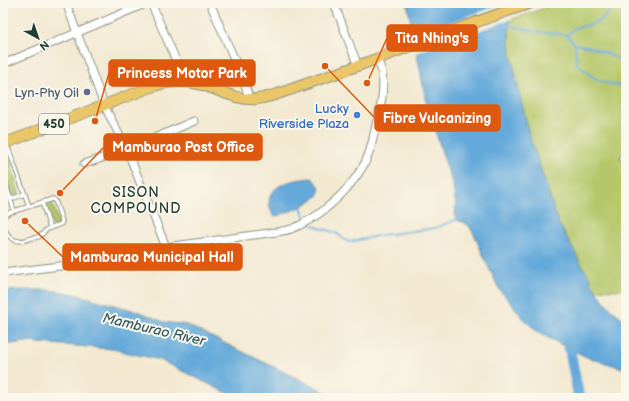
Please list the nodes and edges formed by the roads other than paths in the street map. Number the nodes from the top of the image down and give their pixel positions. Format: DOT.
graph roads {
  1 [pos="66,3"];
  2 [pos="147,3"];
  3 [pos="151,3"];
  4 [pos="210,3"];
  5 [pos="334,3"];
  6 [pos="531,3"];
  7 [pos="78,32"];
  8 [pos="377,58"];
  9 [pos="3,64"];
  10 [pos="358,66"];
  11 [pos="185,81"];
  12 [pos="249,99"];
  13 [pos="104,105"];
  14 [pos="194,121"];
  15 [pos="5,143"];
  16 [pos="127,150"];
  17 [pos="626,155"];
  18 [pos="84,164"];
  19 [pos="626,172"];
  20 [pos="3,174"];
  21 [pos="25,194"];
  22 [pos="11,198"];
  23 [pos="42,202"];
  24 [pos="29,206"];
  25 [pos="14,211"];
  26 [pos="3,217"];
  27 [pos="3,225"];
  28 [pos="50,228"];
  29 [pos="166,247"];
  30 [pos="3,273"];
  1 -- 7 [label="street"];
  2 -- 7 [label="street"];
  3 -- 11 [label="street"];
  4 -- 12 [label="street"];
  5 -- 10 [label="street"];
  6 -- 8 [label="main road, 450"];
  7 -- 9 [label="street"];
  7 -- 13 [label="street"];
  8 -- 10 [label="main road, 450"];
  8 -- 29 [label="street"];
  10 -- 12 [label="main road, 450"];
  11 -- 12 [label="main road, 450"];
  11 -- 13 [label="main road, 450"];
  13 -- 15 [label="main road, 450"];
  13 -- 16 [label="street"];
  14 -- 16 [label="street"];
  15 -- 21 [label="lane"];
  16 -- 18 [label="street"];
  16 -- 29 [label="street"];
  17 -- 19 [label="lane"];
  20 -- 22 [label="lane"];
  21 -- 22 [label="lane"];
  21 -- 24 [label="lane"];
  22 -- 25 [label="lane"];
  23 -- 24 [label="lane"];
  23 -- 28 [label="lane"];
  23 -- 28 [label="lane"];
  24 -- 25 [label="lane"];
  25 -- 26 [label="lane"];
  27 -- 28 [label="lane"];
  29 -- 30 [label="street"];
}
